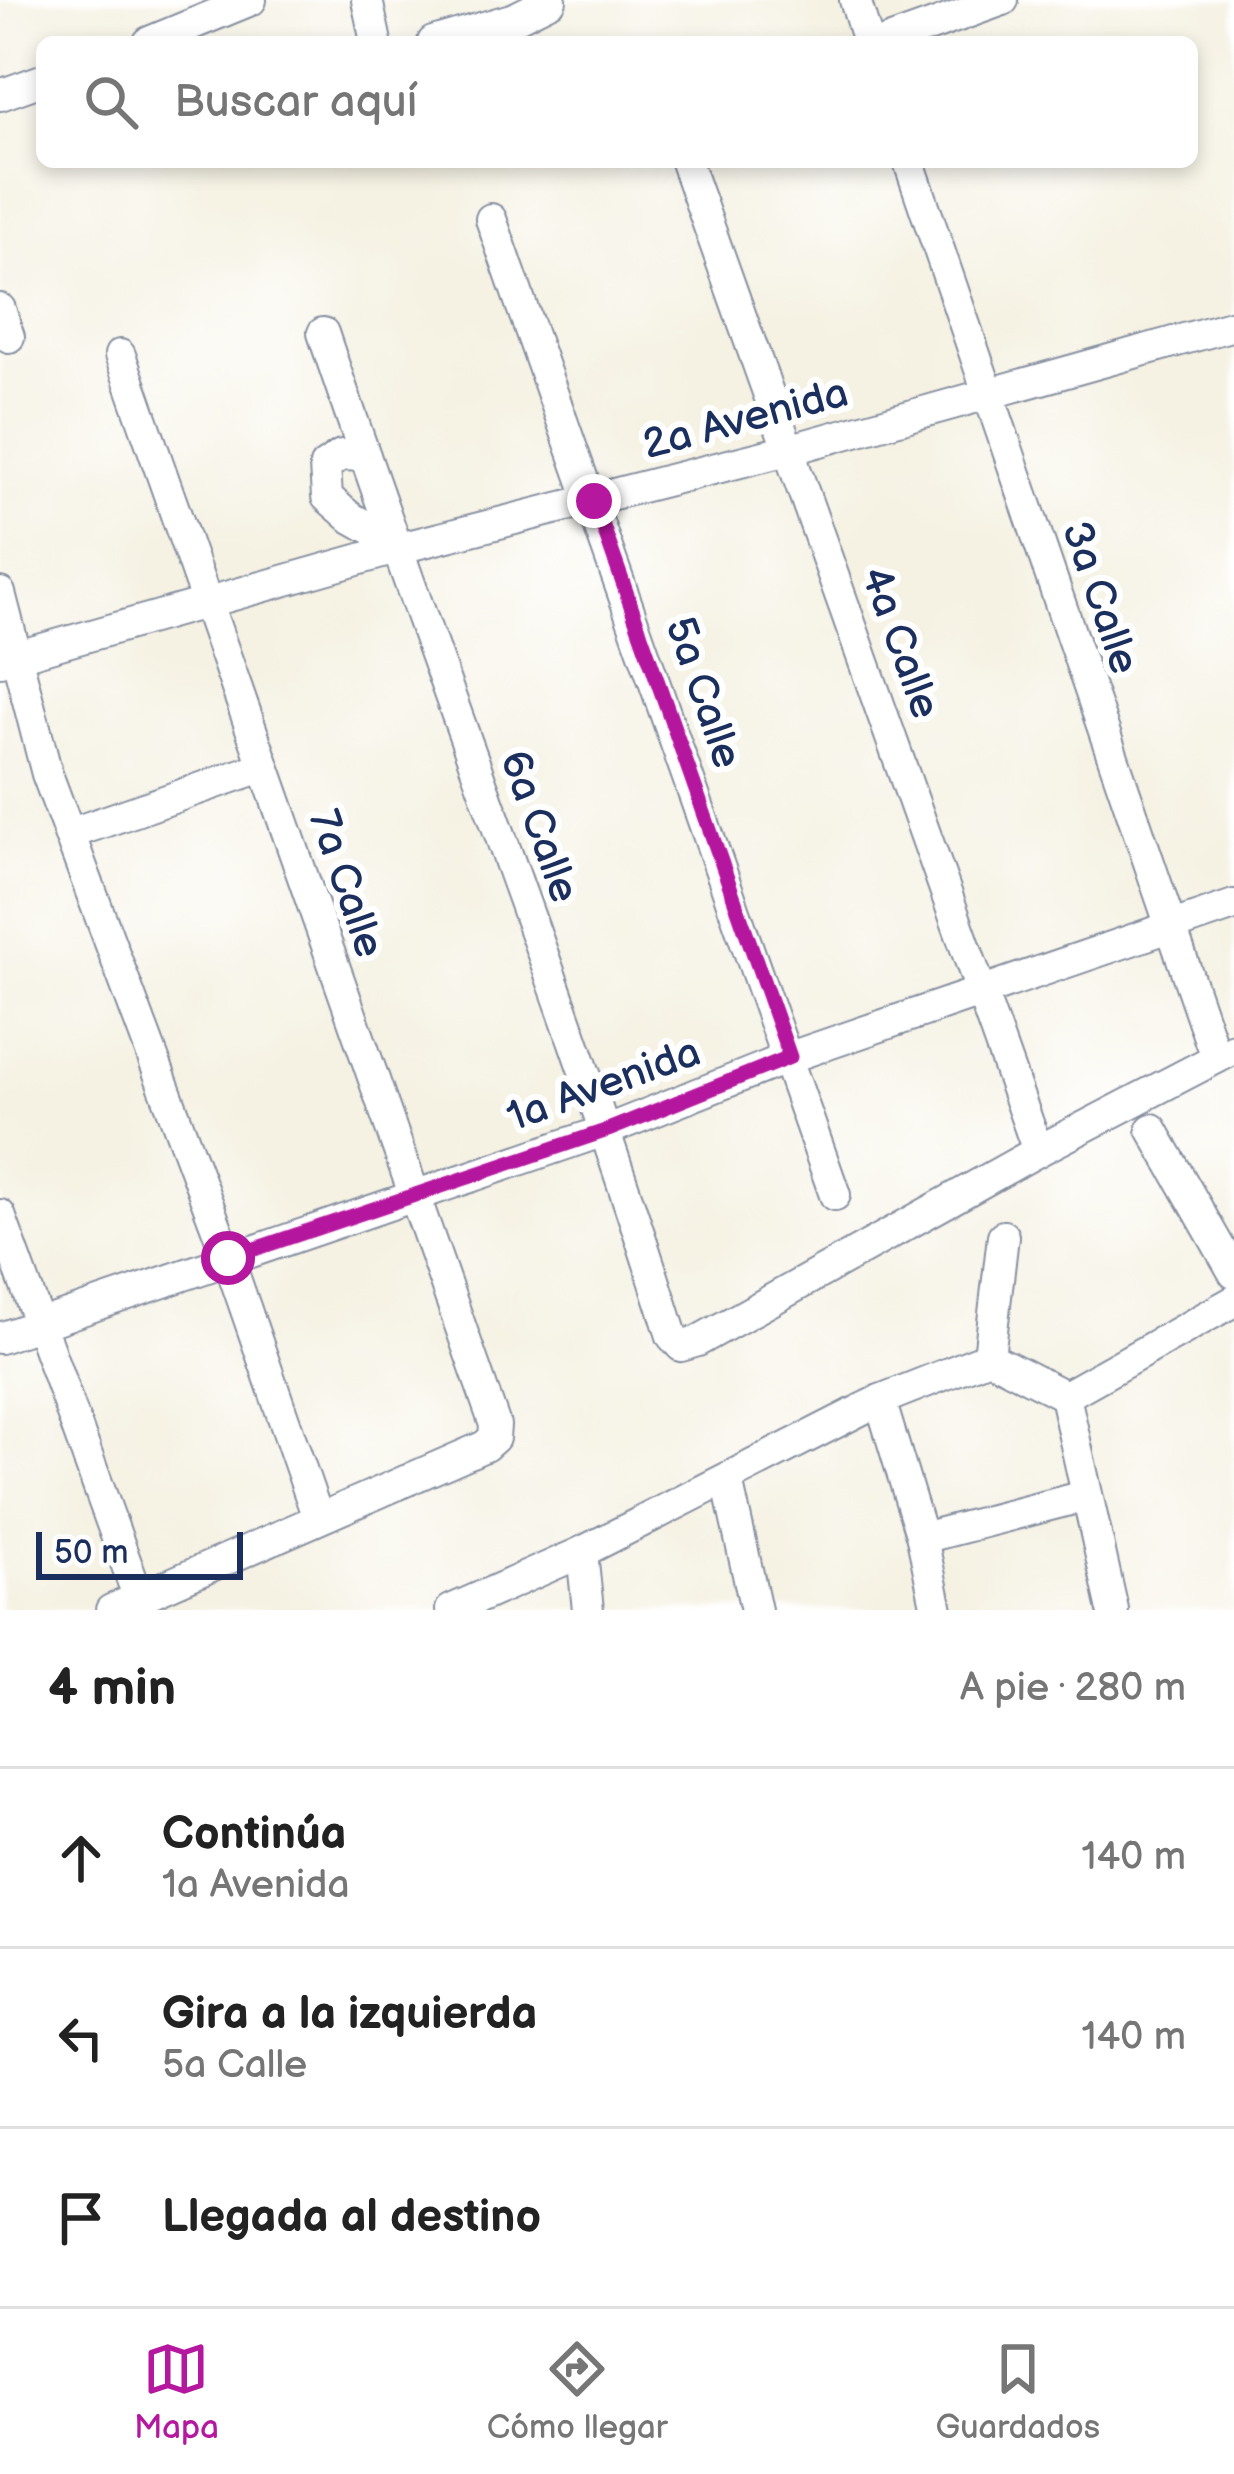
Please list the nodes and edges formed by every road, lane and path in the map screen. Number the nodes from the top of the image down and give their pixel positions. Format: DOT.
graph roads {
  1 [pos="251,0"];
  2 [pos="367,0"];
  3 [pos="551,0"];
  4 [pos="855,0"];
  5 [pos="1003,0"];
  6 [pos="164,36"];
  7 [pos="375,36"];
  8 [pos="454,36"];
  9 [pos="866,36"];
  10 [pos="903,36"];
  11 [pos="36,82"];
  12 [pos="0,95"];
  13 [pos="688,168"];
  14 [pos="911,168"];
  15 [pos="491,219"];
  16 [pos="1234,326"];
  17 [pos="323,333"];
  18 [pos="120,355"];
  19 [pos="988,394"];
  20 [pos="788,450"];
  21 [pos="364,456"];
  22 [pos="594,501"];
  23 [pos="394,545"];
  24 [pos="0,593"];
  25 [pos="206,604"];
  26 [pos="7,659"];
  27 [pos="262,767"];
  28 [pos="70,834"];
  29 [pos="1234,904"];
  30 [pos="1170,927"];
  31 [pos="983,990"];
  32 [pos="1225,1054"];
  33 [pos="790,1057"];
  34 [pos="1152,1129"];
  35 [pos="608,1130"];
  36 [pos="1038,1151"];
  37 [pos="835,1195"];
  38 [pos="413,1196"];
  39 [pos="0,1215"];
  40 [pos="1003,1236"];
  41 [pos="228,1258"];
  42 [pos="1234,1274"];
  43 [pos="1234,1301"];
  44 [pos="38,1323"];
  45 [pos="0,1338"];
  46 [pos="989,1357"];
  47 [pos="1065,1396"];
  48 [pos="880,1400"];
  49 [pos="727,1480"];
  50 [pos="1085,1496"];
  51 [pos="318,1518"];
  52 [pos="922,1538"];
  53 [pos="582,1552"];
  54 [pos="124,1603"];
  55 [pos="451,1610"];
  56 [pos="588,1610"];
  57 [pos="756,1610"];
  58 [pos="937,1610"];
  59 [pos="1113,1610"];
  1 -- 6 [label="street"];
  2 -- 7 [label="street"];
  3 -- 8 [label="street"];
  4 -- 9 [label="street"];
  5 -- 10 [label="street"];
  11 -- 12 [label="street"];
  13 -- 20 [label="street, 4a Calle"];
  14 -- 19 [label="street, 3a Calle"];
  15 -- 22 [label="street, 5a Calle"];
  16 -- 19 [label="street, 2a Avenida"];
  17 -- 21 [label="street, 6a Calle"];
  18 -- 25 [label="street, 7a Calle"];
  19 -- 20 [label="street, 2a Avenida"];
  19 -- 30 [label="street, 3a Calle"];
  20 -- 22 [label="street, 2a Avenida"];
  20 -- 31 [label="street, 4a Calle"];
  21 -- 23 [label="street, 6a Calle"];
  21 -- 23 [label="street"];
  22 -- 23 [label="street, 2a Avenida"];
  22 -- 33 [label="street, 5a Calle"];
  23 -- 25 [label="street, 2a Avenida"];
  23 -- 35 [label="street, 6a Calle"];
  24 -- 26 [label="street"];
  25 -- 26 [label="street, 2a Avenida"];
  25 -- 27 [label="street, 7a Calle"];
  26 -- 28 [label="street"];
  27 -- 28 [label="street"];
  27 -- 38 [label="street, 7a Calle"];
  28 -- 41 [label="street"];
  29 -- 30 [label="street, 1a Avenida"];
  30 -- 31 [label="street, 1a Avenida"];
  30 -- 32 [label="street, 3a Calle"];
  31 -- 33 [label="street, 1a Avenida"];
  31 -- 36 [label="street, 4a Calle"];
  32 -- 36 [label="street"];
  33 -- 35 [label="street, 1a Avenida"];
  33 -- 37 [label="street, 5a Calle"];
  34 -- 42 [label="street"];
  35 -- 36 [label="street, 6a Calle"];
  35 -- 38 [label="street, 1a Avenida"];
  38 -- 41 [label="street, 1a Avenida"];
  38 -- 51 [label="street, 7a Calle"];
  39 -- 44 [label="street"];
  40 -- 46 [label="street"];
  41 -- 44 [label="street, 1a Avenida"];
  41 -- 51 [label="street"];
  43 -- 47 [label="street"];
  44 -- 45 [label="street, 1a Avenida"];
  44 -- 54 [label="street"];
  46 -- 47 [label="street"];
  46 -- 48 [label="street"];
  47 -- 50 [label="street"];
  48 -- 49 [label="street"];
  48 -- 52 [label="street"];
  49 -- 53 [label="street"];
  49 -- 57 [label="street"];
  50 -- 52 [label="street"];
  50 -- 59 [label="street"];
  51 -- 54 [label="street"];
  52 -- 58 [label="street"];
  53 -- 55 [label="street"];
  53 -- 56 [label="street"];
}
